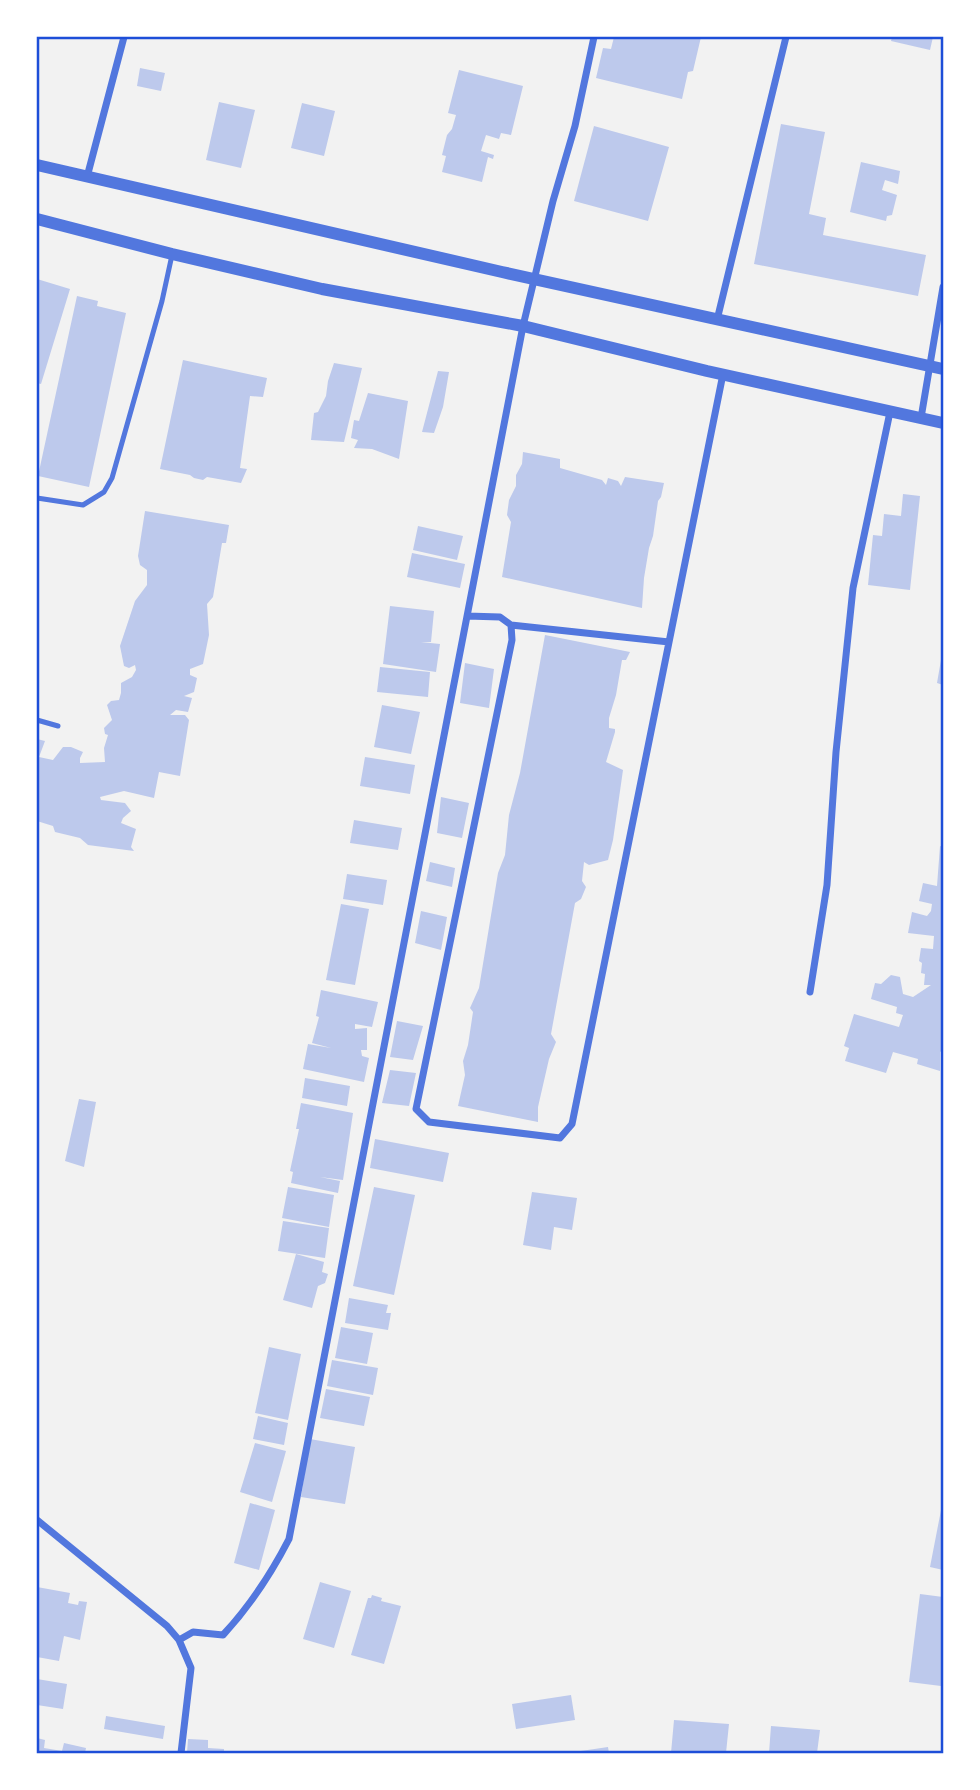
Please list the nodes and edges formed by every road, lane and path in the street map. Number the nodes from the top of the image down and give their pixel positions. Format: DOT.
graph roads {
  1 [pos="124,37"];
  2 [pos="594,37"];
  3 [pos="786,37"];
  4 [pos="37,165"];
  5 [pos="87,177"];
  6 [pos="37,219"];
  7 [pos="172,254"];
  8 [pos="534,278"];
  9 [pos="943,287"];
  10 [pos="717,320"];
  11 [pos="523,326"];
  12 [pos="930,366"];
  13 [pos="943,369"];
  14 [pos="723,374"];
  15 [pos="890,412"];
  16 [pos="921,418"];
  17 [pos="943,423"];
  18 [pos="37,498"];
  19 [pos="467,616"];
  20 [pos="511,625"];
  21 [pos="669,642"];
  22 [pos="37,720"];
  23 [pos="58,726"];
  24 [pos="810,992"];
  25 [pos="37,1520"];
  26 [pos="179,1640"];
  27 [pos="181,1753"];
  1 -- 5 [label="street"];
  2 -- 8 [label="street"];
  3 -- 10 [label="street"];
  4 -- 5 [label="street"];
  5 -- 8 [label="street"];
  6 -- 7 [label="street"];
  7 -- 11 [label="street"];
  7 -- 18 [label="lane"];
  8 -- 10 [label="street"];
  8 -- 11 [label="street"];
  9 -- 12 [label="street"];
  10 -- 12 [label="street"];
  11 -- 14 [label="street"];
  11 -- 19 [label="street"];
  12 -- 13 [label="street"];
  12 -- 16 [label="street"];
  14 -- 15 [label="street"];
  14 -- 21 [label="street"];
  15 -- 16 [label="street"];
  15 -- 24 [label="street"];
  16 -- 17 [label="street"];
  19 -- 20 [label="street"];
  19 -- 26 [label="street"];
  20 -- 21 [label="street"];
  20 -- 21 [label="street"];
  22 -- 23 [label="lane"];
  25 -- 26 [label="street"];
  26 -- 27 [label="street"];
}
